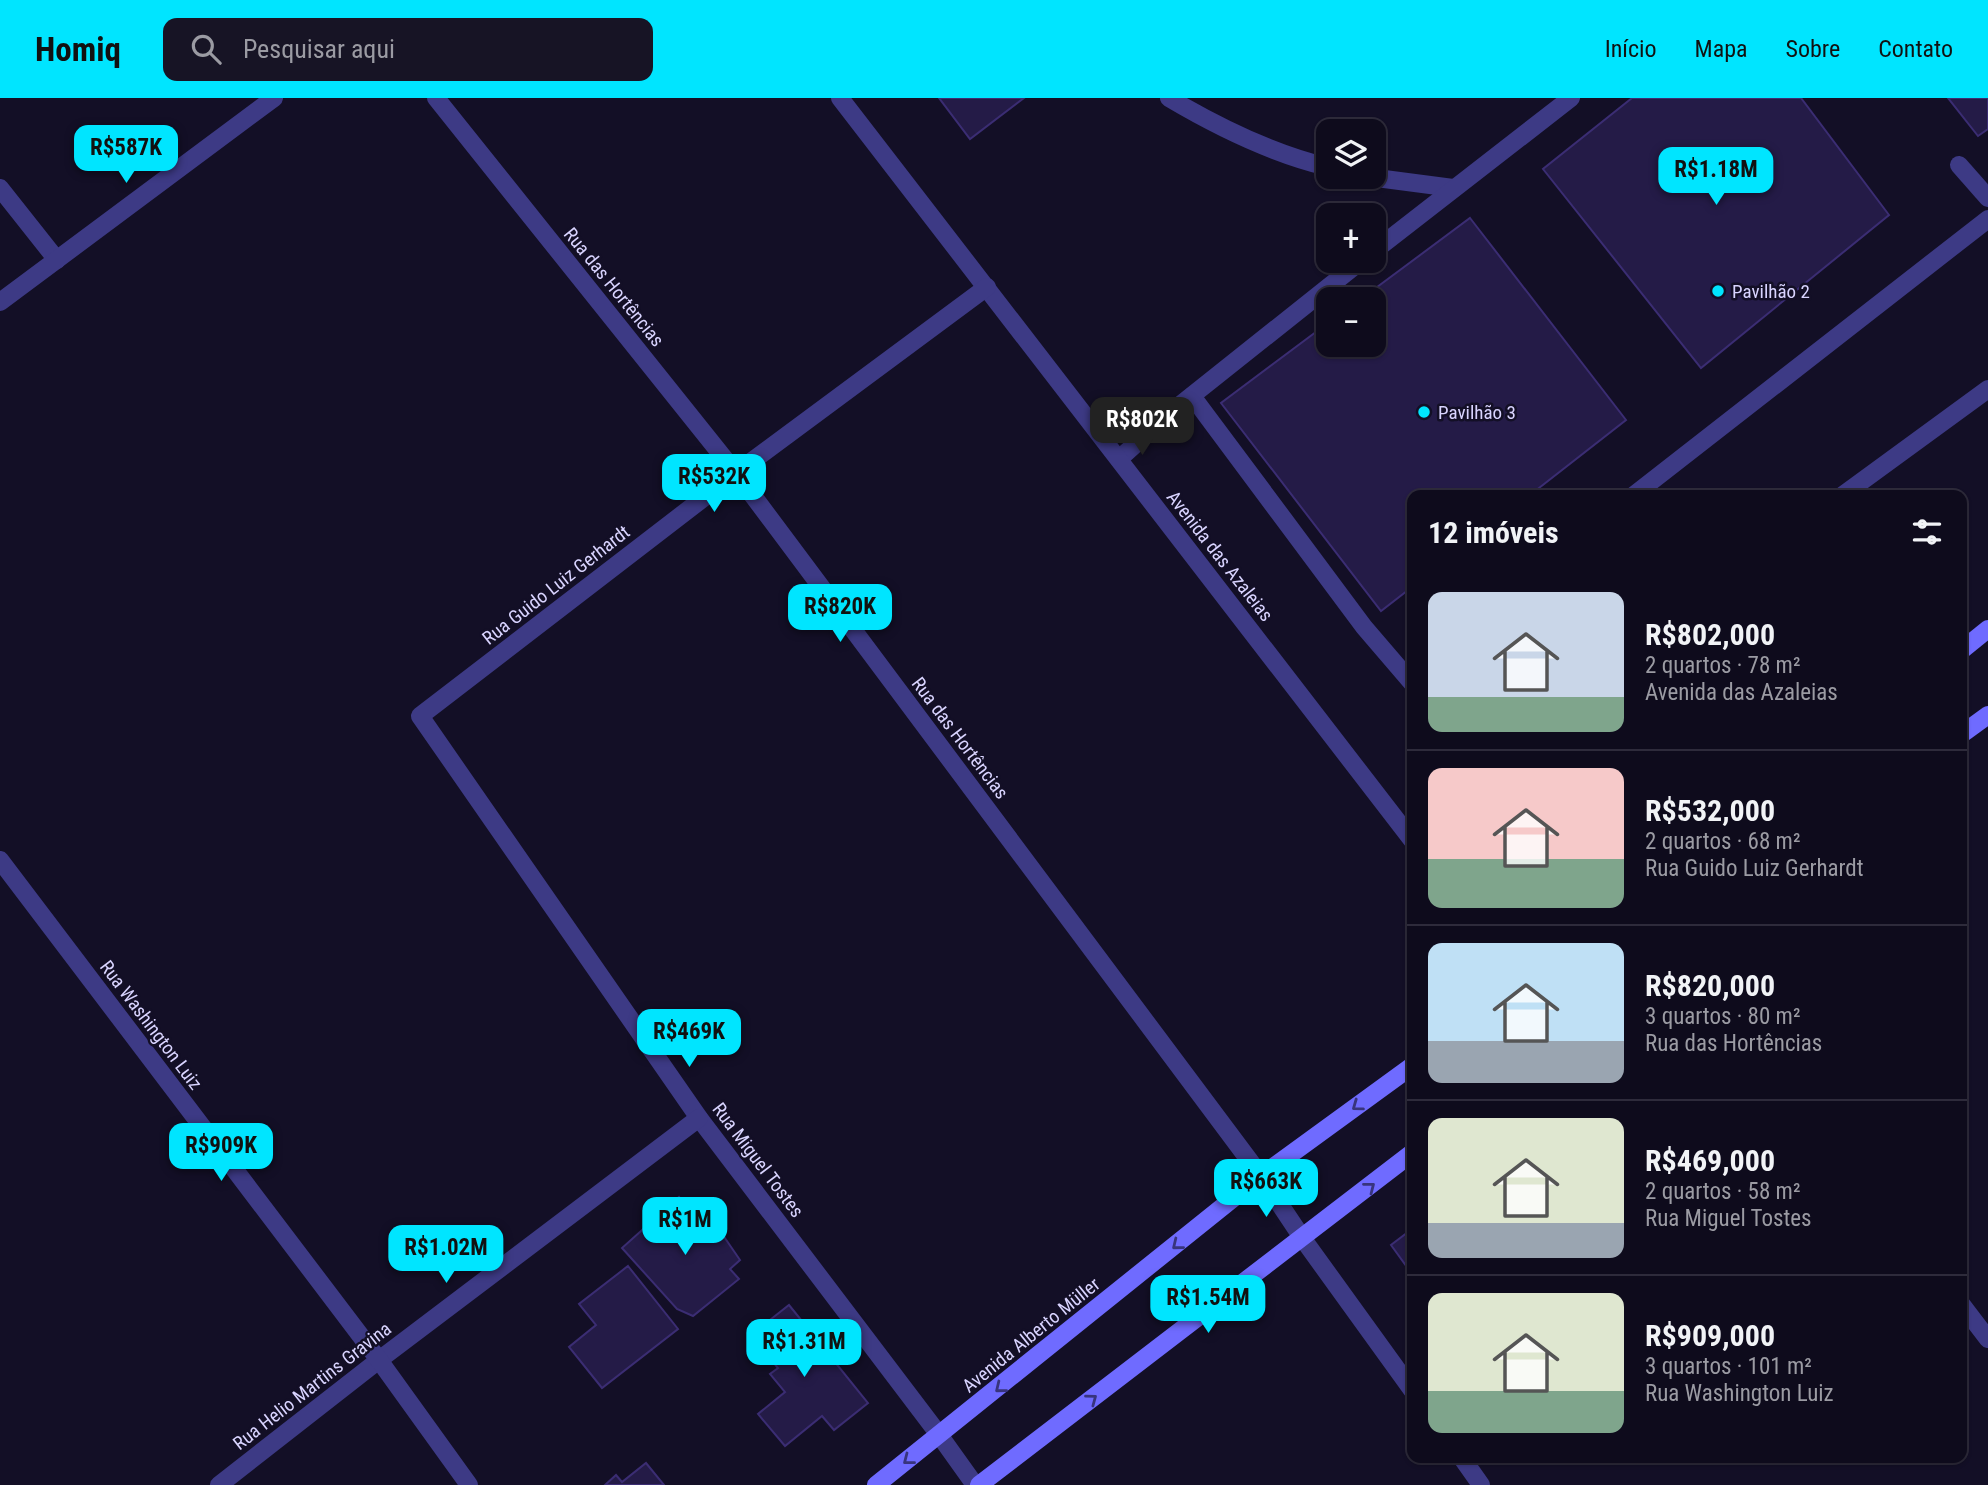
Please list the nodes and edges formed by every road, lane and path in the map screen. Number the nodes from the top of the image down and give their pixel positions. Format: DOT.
graph roads {
  1 [pos="274,98"];
  2 [pos="436,98"];
  3 [pos="840,98"];
  4 [pos="1170,98"];
  5 [pos="1571,98"];
  6 [pos="1316,164"];
  7 [pos="1959,165"];
  8 [pos="1386,179"];
  9 [pos="0,188"];
  10 [pos="1452,188"];
  11 [pos="1988,198"];
  12 [pos="1988,219"];
  13 [pos="1386,241"];
  14 [pos="57,260"];
  15 [pos="1347,273"];
  16 [pos="987,287"];
  17 [pos="0,302"];
  18 [pos="1988,389"];
  19 [pos="1192,396"];
  20 [pos="1119,459"];
  21 [pos="736,473"];
  22 [pos="1640,490"];
  23 [pos="1850,490"];
  24 [pos="1988,629"];
  25 [pos="1967,646"];
  26 [pos="1407,677"];
  27 [pos="1988,715"];
  28 [pos="420,716"];
  29 [pos="1967,730"];
  30 [pos="1407,833"];
  31 [pos="0,860"];
  32 [pos="1407,1070"];
  33 [pos="699,1118"];
  34 [pos="1407,1157"];
  35 [pos="1261,1177"];
  36 [pos="1303,1239"];
  37 [pos="1967,1311"];
  38 [pos="1988,1339"];
  39 [pos="379,1360"];
  40 [pos="1407,1383"];
  41 [pos="940,1436"];
  42 [pos="1466,1463"];
  43 [pos="219,1485"];
  44 [pos="469,1485"];
  45 [pos="876,1485"];
  46 [pos="977,1485"];
  47 [pos="1481,1485"];
  1 -- 14 [label="street"];
  2 -- 21 [label="street, Rua das Hortências"];
  3 -- 16 [label="street, Avenida das Azaleias"];
  4 -- 6 [label="street"];
  5 -- 10 [label="street"];
  7 -- 11 [label="street"];
  8 -- 10 [label="street"];
  9 -- 14 [label="street"];
  10 -- 13 [label="street"];
  12 -- 22 [label="street"];
  14 -- 17 [label="street"];
  15 -- 19 [label="street"];
  16 -- 20 [label="street, Avenida das Azaleias"];
  16 -- 21 [label="street, Rua Guido Luiz Gerhardt"];
  18 -- 23 [label="street"];
  19 -- 20 [label="street"];
  19 -- 26 [label="street"];
  20 -- 30 [label="street, Avenida das Azaleias"];
  21 -- 28 [label="street, Rua Guido Luiz Gerhardt"];
  21 -- 35 [label="street, Rua das Hortências"];
  24 -- 25 [label="main road"];
  27 -- 29 [label="main road"];
  28 -- 33 [label="street, Rua Miguel Tostes"];
  31 -- 39 [label="street, Rua Washington Luiz"];
  32 -- 35 [label="main road, Avenida Alberto Müller, one-way"];
  33 -- 39 [label="street, Rua Helio Martins Gravina"];
  33 -- 41 [label="street, Rua Miguel Tostes"];
  36 -- 34 [label="main road, one-way"];
  35 -- 36 [label="street, Rua das Hortências"];
  35 -- 41 [label="main road, Avenida Alberto Müller, one-way"];
  36 -- 40 [label="street, Rua das Hortências"];
  46 -- 36 [label="main road, one-way"];
  37 -- 38 [label="street"];
  39 -- 43 [label="street, Rua Helio Martins Gravina"];
  39 -- 44 [label="street, Rua Washington Luiz"];
  41 -- 45 [label="main road, Avenida Alberto Müller, one-way"];
  41 -- 46 [label="street, Rua Miguel Tostes"];
  42 -- 47 [label="street"];
}
